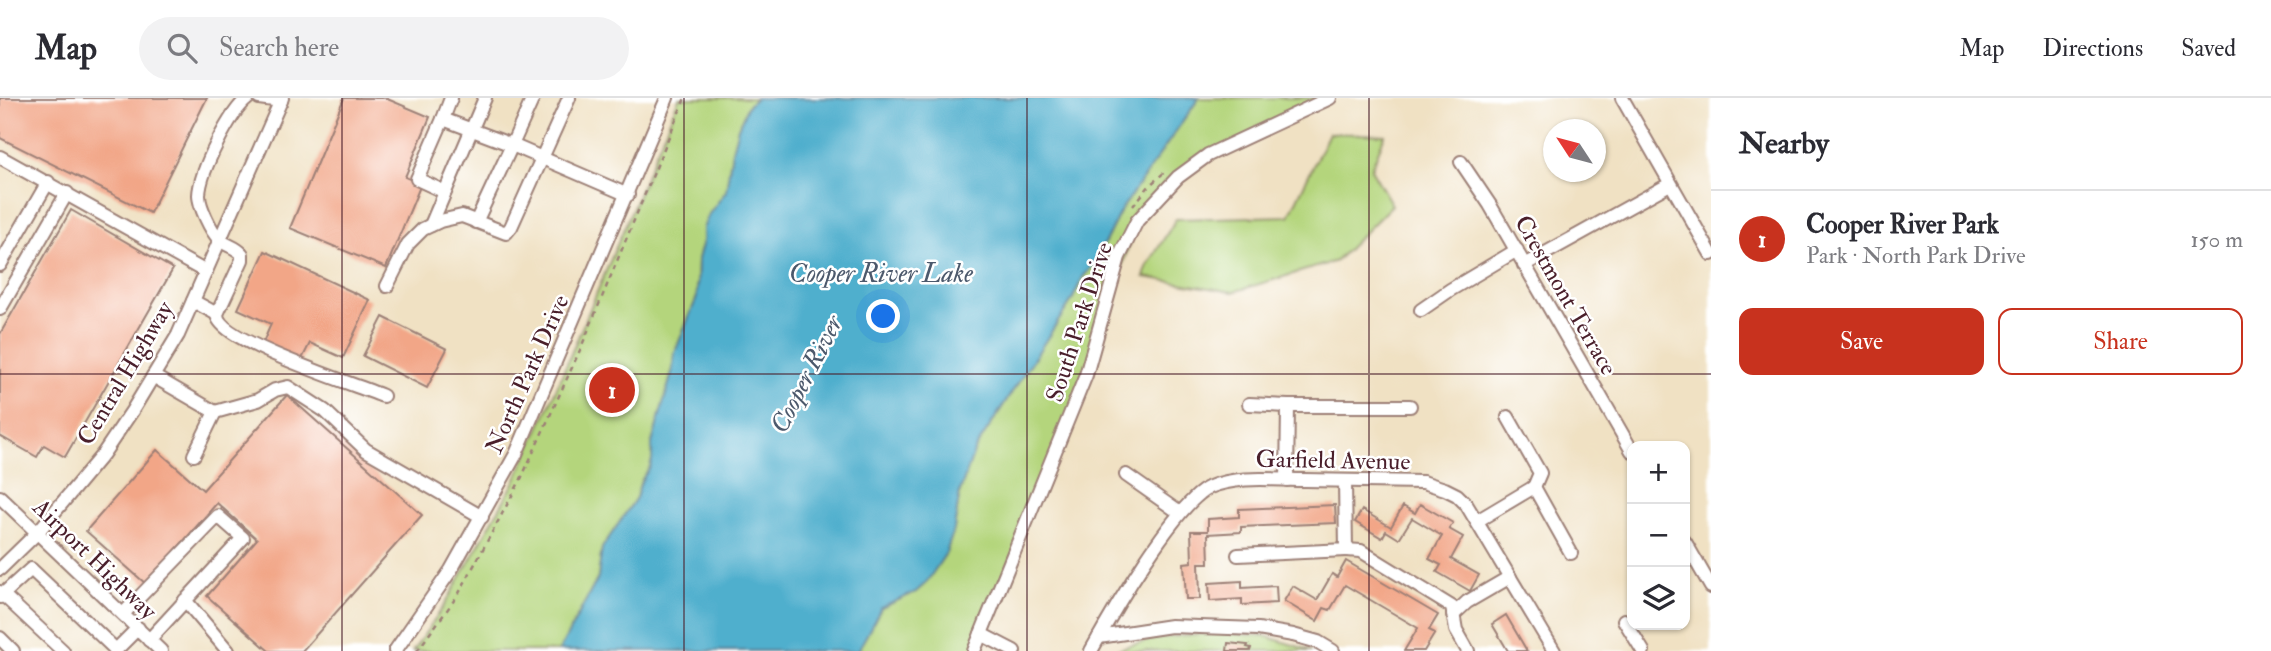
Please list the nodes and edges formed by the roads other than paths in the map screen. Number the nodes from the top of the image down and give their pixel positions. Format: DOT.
graph roads {
  1 [pos="248,98"];
  2 [pos="259,98"];
  3 [pos="451,98"];
  4 [pos="485,98"];
  5 [pos="533,98"];
  6 [pos="569,98"];
  7 [pos="667,98"];
  8 [pos="1330,98"];
  9 [pos="1622,98"];
  10 [pos="282,99"];
  11 [pos="443,119"];
  12 [pos="471,130"];
  13 [pos="512,145"];
  14 [pos="0,157"];
  15 [pos="543,159"];
  16 [pos="1461,162"];
  17 [pos="48,182"];
  18 [pos="1671,184"];
  19 [pos="445,192"];
  20 [pos="67,193"];
  21 [pos="628,195"];
  22 [pos="476,222"];
  23 [pos="431,225"];
  24 [pos="220,240"];
  25 [pos="1517,250"];
  26 [pos="1711,254"];
  27 [pos="0,265"];
  28 [pos="1524,265"];
  29 [pos="206,272"];
  30 [pos="387,286"];
  31 [pos="193,301"];
  32 [pos="0,309"];
  33 [pos="1421,310"];
  34 [pos="217,314"];
  35 [pos="153,376"];
  36 [pos="383,396"];
  37 [pos="1249,404"];
  38 [pos="1410,405"];
  39 [pos="1288,406"];
  40 [pos="215,412"];
  41 [pos="1508,417"];
  42 [pos="1627,442"];
  43 [pos="194,454"];
  44 [pos="1126,475"];
  45 [pos="1287,480"];
  46 [pos="1345,481"];
  47 [pos="1534,487"];
  48 [pos="3,507"];
  49 [pos="1180,513"];
  50 [pos="482,517"];
  51 [pos="1477,521"];
  52 [pos="37,533"];
  53 [pos="1346,550"];
  54 [pos="1690,550"];
  55 [pos="16,553"];
  56 [pos="1571,553"];
  57 [pos="1238,555"];
  58 [pos="0,569"];
  59 [pos="31,569"];
  60 [pos="1510,577"];
  61 [pos="1711,587"];
  62 [pos="1,594"];
  63 [pos="186,600"];
  64 [pos="123,614"];
  65 [pos="1453,615"];
  66 [pos="1624,620"];
  67 [pos="138,628"];
  68 [pos="981,634"];
  69 [pos="1099,637"];
  70 [pos="0,638"];
  71 [pos="149,640"];
  72 [pos="13,651"];
  73 [pos="64,651"];
  74 [pos="116,651"];
  75 [pos="161,651"];
  76 [pos="228,651"];
  77 [pos="395,651"];
  78 [pos="974,651"];
  79 [pos="1014,651"];
  80 [pos="1091,651"];
  81 [pos="1333,651"];
  82 [pos="1468,651"];
  83 [pos="1554,651"];
  84 [pos="1643,651"];
  1 -- 24 [label="street"];
  2 -- 10 [label="street"];
  3 -- 11 [label="street"];
  4 -- 12 [label="street"];
  5 -- 13 [label="street"];
  6 -- 15 [label="street"];
  7 -- 21 [label="street, North Park Drive"];
  8 -- 68 [label="street, South Park Drive"];
  9 -- 18 [label="street"];
  10 -- 24 [label="street, Central Highway"];
  11 -- 12 [label="street"];
  11 -- 19 [label="street"];
  12 -- 13 [label="street"];
  12 -- 19 [label="street"];
  13 -- 15 [label="street"];
  13 -- 22 [label="street"];
  14 -- 17 [label="street"];
  15 -- 21 [label="street"];
  15 -- 22 [label="street"];
  16 -- 25 [label="street, Crestmont Terrace"];
  17 -- 20 [label="street"];
  17 -- 27 [label="street"];
  18 -- 26 [label="street"];
  18 -- 28 [label="street"];
  19 -- 23 [label="street"];
  20 -- 29 [label="street"];
  20 -- 32 [label="street"];
  21 -- 50 [label="street, North Park Drive"];
  22 -- 23 [label="street"];
  23 -- 30 [label="street"];
  24 -- 29 [label="street, Central Highway"];
  24 -- 34 [label="street"];
  25 -- 28 [label="street, Crestmont Terrace"];
  25 -- 33 [label="street"];
  28 -- 42 [label="street, Crestmont Terrace"];
  29 -- 31 [label="street, Central Highway"];
  31 -- 34 [label="street"];
  31 -- 35 [label="street, Central Highway"];
  34 -- 36 [label="street"];
  35 -- 40 [label="street"];
  35 -- 52 [label="street, Central Highway"];
  37 -- 39 [label="street"];
  38 -- 39 [label="street"];
  39 -- 45 [label="street"];
  40 -- 43 [label="street"];
  40 -- 50 [label="street"];
  41 -- 47 [label="street"];
  44 -- 49 [label="street"];
  45 -- 46 [label="street, Garfield Avenue"];
  45 -- 49 [label="street, Garfield Avenue"];
  46 -- 51 [label="street, Garfield Avenue"];
  46 -- 53 [label="street"];
  47 -- 51 [label="street"];
  47 -- 56 [label="street"];
  48 -- 52 [label="street, Airport Highway"];
  49 -- 69 [label="street, Garfield Avenue"];
  50 -- 77 [label="street, North Park Drive"];
  51 -- 60 [label="street, Garfield Avenue"];
  52 -- 55 [label="street, Central Highway"];
  52 -- 64 [label="street, Airport Highway"];
  53 -- 57 [label="street"];
  53 -- 65 [label="street"];
  54 -- 61 [label="street"];
  55 -- 58 [label="street, Central Highway"];
  55 -- 59 [label="street"];
  59 -- 62 [label="street"];
  59 -- 74 [label="street"];
  60 -- 65 [label="street"];
  60 -- 83 [label="street, Garfield Avenue"];
  62 -- 73 [label="street"];
  63 -- 64 [label="street"];
  63 -- 71 [label="street"];
  63 -- 76 [label="street"];
  64 -- 67 [label="street, Airport Highway"];
  65 -- 82 [label="street"];
  66 -- 84 [label="street"];
  67 -- 71 [label="street, Airport Highway"];
  67 -- 74 [label="street"];
  68 -- 78 [label="street, South Park Drive"];
  68 -- 79 [label="street"];
  69 -- 80 [label="street, Garfield Avenue"];
  69 -- 81 [label="street"];
  70 -- 72 [label="street"];
  71 -- 75 [label="street, Airport Highway"];
}
